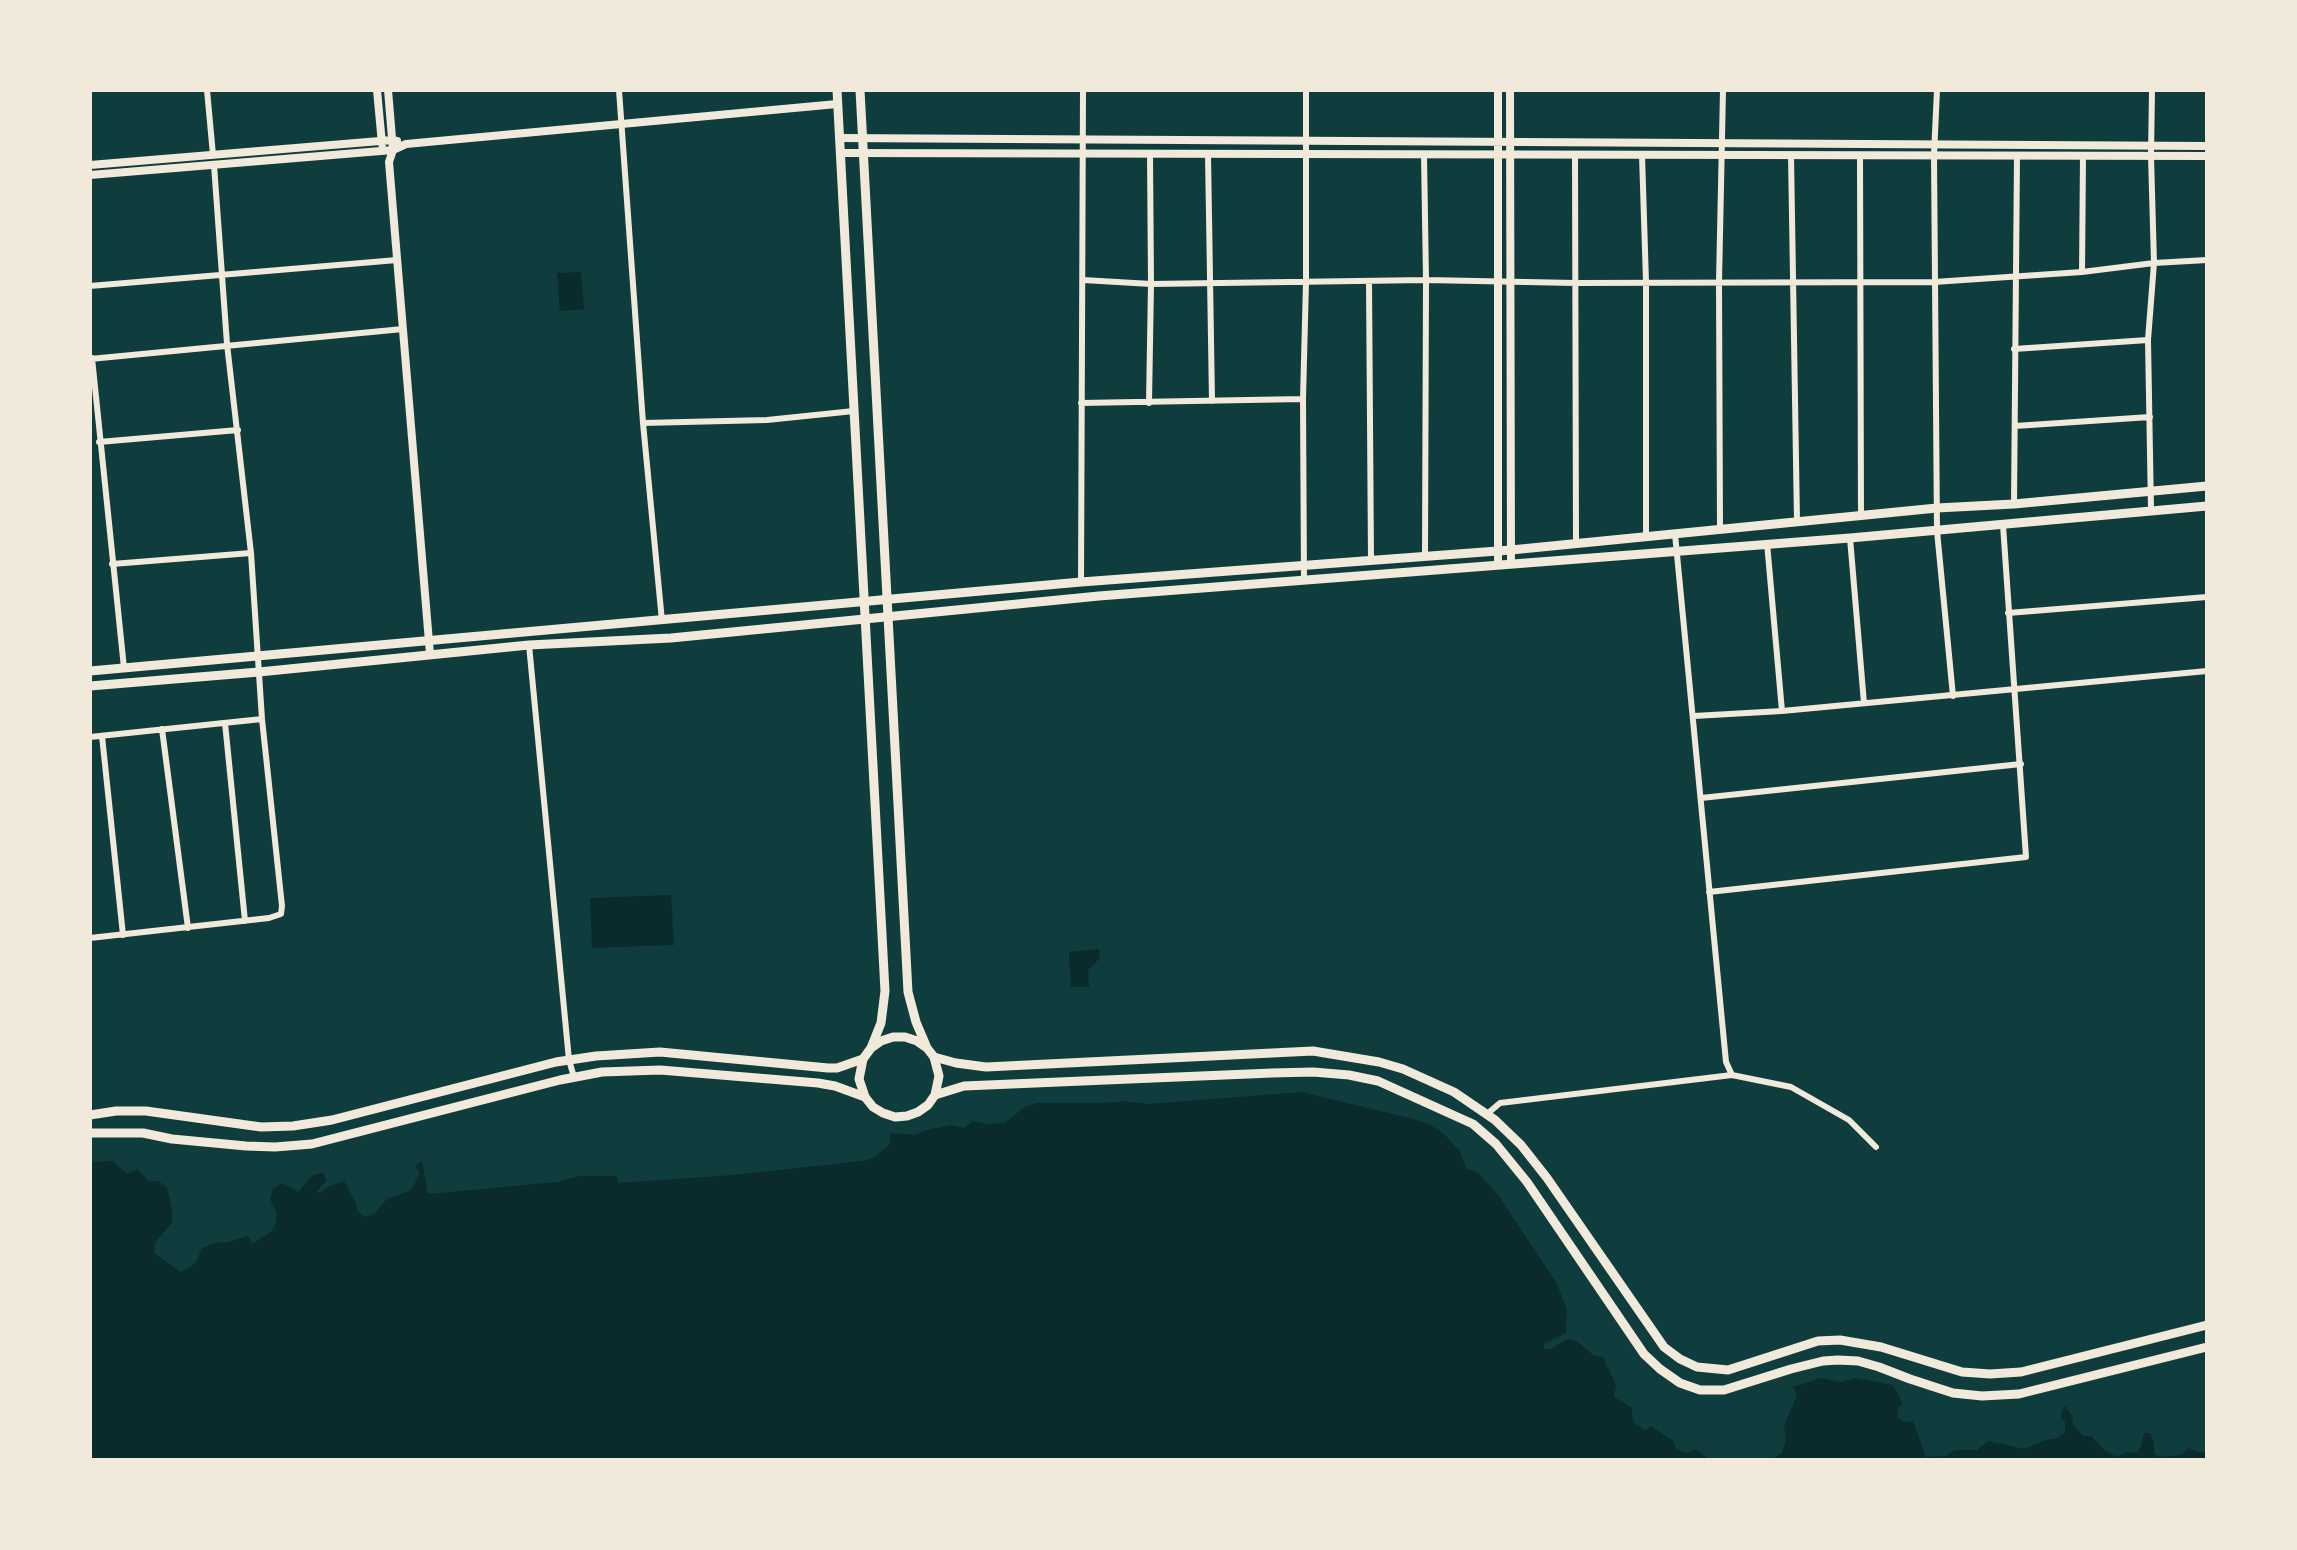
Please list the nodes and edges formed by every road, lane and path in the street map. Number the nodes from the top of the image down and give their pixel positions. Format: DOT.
graph roads {
  1 [pos="207,90"];
  2 [pos="378,90"];
  3 [pos="388,90"];
  4 [pos="618,90"];
  5 [pos="837,90"];
  6 [pos="860,90"];
  7 [pos="1083,90"];
  8 [pos="1306,90"];
  9 [pos="1498,90"];
  10 [pos="1510,90"];
  11 [pos="1722,90"];
  12 [pos="1937,90"];
  13 [pos="2152,90"];
  14 [pos="838,104"];
  15 [pos="622,124"];
  16 [pos="839,138"];
  17 [pos="862,138"];
  18 [pos="1082,139"];
  19 [pos="1306,141"];
  20 [pos="1497,142"];
  21 [pos="1510,142"];
  22 [pos="1722,143"];
  23 [pos="393,144"];
  24 [pos="1935,144"];
  25 [pos="2152,145"];
  26 [pos="382,146"];
  27 [pos="2207,146"];
  28 [pos="840,153"];
  29 [pos="863,153"];
  30 [pos="1082,153"];
  31 [pos="214,154"];
  32 [pos="1150,154"];
  33 [pos="1208,154"];
  34 [pos="1306,154"];
  35 [pos="1424,154"];
  36 [pos="1498,154"];
  37 [pos="1510,154"];
  38 [pos="1575,154"];
  39 [pos="1642,155"];
  40 [pos="1721,155"];
  41 [pos="1791,155"];
  42 [pos="1860,155"];
  43 [pos="1934,156"];
  44 [pos="2017,156"];
  45 [pos="2084,156"];
  46 [pos="2150,156"];
  47 [pos="2207,156"];
  48 [pos="389,162"];
  49 [pos="90,165"];
  50 [pos="214,165"];
  51 [pos="90,176"];
  52 [pos="397,260"];
  53 [pos="2207,260"];
  54 [pos="2154,262"];
  55 [pos="2082,272"];
  56 [pos="221,274"];
  57 [pos="2014,277"];
  58 [pos="1083,280"];
  59 [pos="1426,280"];
  60 [pos="1511,281"];
  61 [pos="1212,282"];
  62 [pos="1306,282"];
  63 [pos="1369,282"];
  64 [pos="1498,282"];
  65 [pos="1646,282"];
  66 [pos="1720,282"];
  67 [pos="1934,282"];
  68 [pos="1860,283"];
  69 [pos="1151,284"];
  70 [pos="1576,284"];
  71 [pos="1793,284"];
  72 [pos="90,286"];
  73 [pos="403,329"];
  74 [pos="2148,340"];
  75 [pos="227,344"];
  76 [pos="2014,349"];
  77 [pos="91,358"];
  78 [pos="1302,399"];
  79 [pos="1212,401"];
  80 [pos="1081,403"];
  81 [pos="1149,403"];
  82 [pos="854,411"];
  83 [pos="2150,417"];
  84 [pos="643,423"];
  85 [pos="2015,426"];
  86 [pos="238,430"];
  87 [pos="99,442"];
  88 [pos="2207,486"];
  89 [pos="2152,492"];
  90 [pos="2014,504"];
  91 [pos="2207,506"];
  92 [pos="1937,508"];
  93 [pos="2151,510"];
  94 [pos="1861,516"];
  95 [pos="1797,523"];
  96 [pos="2003,525"];
  97 [pos="1720,529"];
  98 [pos="1937,531"];
  99 [pos="1675,534"];
  100 [pos="1646,537"];
  101 [pos="1850,538"];
  102 [pos="1768,543"];
  103 [pos="1576,544"];
  104 [pos="1498,550"];
  105 [pos="1510,550"];
  106 [pos="251,552"];
  107 [pos="1677,552"];
  108 [pos="1426,555"];
  109 [pos="1371,562"];
  110 [pos="112,564"];
  111 [pos="1511,564"];
  112 [pos="1498,565"];
  113 [pos="1304,566"];
  114 [pos="1304,580"];
  115 [pos="1081,582"];
  116 [pos="2207,597"];
  117 [pos="887,599"];
  118 [pos="864,601"];
  119 [pos="2008,614"];
  120 [pos="888,617"];
  121 [pos="865,619"];
  122 [pos="662,621"];
  123 [pos="429,639"];
  124 [pos="528,645"];
  125 [pos="259,654"];
  126 [pos="430,654"];
  127 [pos="124,668"];
  128 [pos="90,671"];
  129 [pos="2207,671"];
  130 [pos="258,672"];
  131 [pos="90,686"];
  132 [pos="2016,689"];
  133 [pos="1953,696"];
  134 [pos="1864,703"];
  135 [pos="1782,711"];
  136 [pos="1694,716"];
  137 [pos="262,719"];
  138 [pos="224,723"];
  139 [pos="162,729"];
  140 [pos="102,736"];
  141 [pos="90,737"];
  142 [pos="2021,764"];
  143 [pos="874,792"];
  144 [pos="898,794"];
  145 [pos="1701,798"];
  146 [pos="1710,892"];
  147 [pos="245,921"];
  148 [pos="188,928"];
  149 [pos="123,934"];
  150 [pos="90,938"];
  151 [pos="871,1048"];
  152 [pos="931,1052"];
  153 [pos="863,1059"];
  154 [pos="569,1060"];
  155 [pos="1732,1075"];
  156 [pos="574,1077"];
  157 [pos="935,1095"];
  158 [pos="865,1097"];
  159 [pos="1487,1114"];
  160 [pos="90,1115"];
  161 [pos="90,1133"];
  162 [pos="1876,1147"];
  163 [pos="1596,1250"];
  164 [pos="1580,1263"];
  165 [pos="2207,1325"];
  166 [pos="2207,1347"];
  1 -- 31 [label="street"];
  2 -- 26 [label="street"];
  3 -- 23 [label="street"];
  4 -- 15 [label="street"];
  5 -- 14 [label="main road"];
  6 -- 17 [label="main road"];
  7 -- 18 [label="street"];
  8 -- 19 [label="street"];
  9 -- 20 [label="street"];
  10 -- 21 [label="street"];
  11 -- 22 [label="street"];
  12 -- 24 [label="street"];
  13 -- 25 [label="street"];
  14 -- 15 [label="street"];
  14 -- 16 [label="main road"];
  15 -- 23 [label="street"];
  15 -- 84 [label="street"];
  16 -- 17 [label="street"];
  16 -- 28 [label="main road"];
  17 -- 18 [label="street"];
  17 -- 29 [label="main road"];
  18 -- 19 [label="street"];
  18 -- 30 [label="street"];
  19 -- 20 [label="street"];
  19 -- 34 [label="street"];
  20 -- 21 [label="street"];
  20 -- 36 [label="street"];
  21 -- 22 [label="street"];
  21 -- 37 [label="street"];
  22 -- 24 [label="street"];
  22 -- 40 [label="street"];
  23 -- 26 [label="street"];
  23 -- 48 [label="street"];
  24 -- 25 [label="street"];
  24 -- 43 [label="street"];
  25 -- 27 [label="street"];
  25 -- 46 [label="street"];
  26 -- 31 [label="street"];
  26 -- 48 [label="street"];
  26 -- 50 [label="street"];
  28 -- 29 [label="street"];
  28 -- 82 [label="main road"];
  29 -- 30 [label="street"];
  29 -- 117 [label="main road"];
  30 -- 32 [label="street"];
  30 -- 58 [label="street"];
  31 -- 49 [label="street"];
  32 -- 33 [label="street"];
  32 -- 69 [label="street"];
  33 -- 34 [label="street"];
  33 -- 61 [label="street"];
  34 -- 35 [label="street"];
  34 -- 62 [label="street"];
  35 -- 36 [label="street"];
  35 -- 59 [label="street"];
  36 -- 37 [label="street"];
  36 -- 64 [label="street"];
  37 -- 38 [label="street"];
  37 -- 60 [label="street"];
  38 -- 39 [label="street"];
  38 -- 70 [label="street"];
  39 -- 40 [label="street"];
  39 -- 65 [label="street"];
  40 -- 41 [label="street"];
  40 -- 66 [label="street"];
  41 -- 42 [label="street"];
  41 -- 71 [label="street"];
  42 -- 43 [label="street"];
  42 -- 68 [label="street"];
  43 -- 44 [label="street"];
  43 -- 67 [label="street"];
  44 -- 45 [label="street"];
  44 -- 57 [label="street"];
  45 -- 46 [label="street"];
  45 -- 55 [label="street"];
  46 -- 47 [label="street"];
  46 -- 54 [label="street"];
  48 -- 52 [label="street"];
  50 -- 51 [label="street"];
  50 -- 56 [label="street"];
  52 -- 56 [label="street"];
  52 -- 73 [label="street"];
  53 -- 54 [label="street"];
  54 -- 55 [label="street"];
  54 -- 74 [label="street"];
  55 -- 57 [label="street"];
  56 -- 72 [label="street"];
  56 -- 75 [label="street"];
  57 -- 67 [label="street"];
  57 -- 76 [label="street"];
  58 -- 69 [label="street"];
  58 -- 80 [label="street"];
  59 -- 63 [label="street"];
  59 -- 64 [label="street"];
  59 -- 108 [label="street"];
  60 -- 64 [label="street"];
  60 -- 70 [label="street"];
  60 -- 105 [label="street"];
  61 -- 62 [label="street"];
  61 -- 69 [label="street"];
  61 -- 79 [label="street"];
  62 -- 63 [label="street"];
  62 -- 78 [label="street"];
  63 -- 109 [label="street"];
  64 -- 104 [label="street"];
  65 -- 66 [label="street"];
  65 -- 70 [label="street"];
  65 -- 100 [label="street"];
  66 -- 71 [label="street"];
  66 -- 97 [label="street"];
  67 -- 68 [label="street"];
  67 -- 92 [label="street"];
  68 -- 71 [label="street"];
  68 -- 94 [label="street"];
  69 -- 81 [label="street"];
  70 -- 103 [label="street"];
  71 -- 95 [label="street"];
  73 -- 75 [label="street"];
  73 -- 123 [label="street"];
  74 -- 76 [label="street"];
  74 -- 83 [label="street"];
  75 -- 77 [label="street"];
  75 -- 86 [label="street"];
  76 -- 85 [label="street"];
  77 -- 87 [label="street"];
  78 -- 79 [label="street"];
  78 -- 113 [label="street"];
  79 -- 81 [label="street"];
  80 -- 81 [label="street"];
  80 -- 115 [label="street"];
  82 -- 84 [label="street"];
  82 -- 118 [label="main road"];
  83 -- 85 [label="street"];
  83 -- 89 [label="street"];
  84 -- 122 [label="street"];
  85 -- 90 [label="street"];
  86 -- 87 [label="street"];
  86 -- 106 [label="street"];
  87 -- 110 [label="street"];
  88 -- 89 [label="main road"];
  89 -- 90 [label="main road"];
  89 -- 93 [label="street"];
  90 -- 92 [label="main road"];
  91 -- 93 [label="main road"];
  92 -- 94 [label="main road"];
  92 -- 98 [label="street"];
  93 -- 96 [label="main road"];
  94 -- 95 [label="main road"];
  95 -- 97 [label="main road"];
  96 -- 98 [label="main road"];
  96 -- 119 [label="street"];
  97 -- 99 [label="main road"];
  98 -- 101 [label="main road"];
  98 -- 133 [label="street"];
  99 -- 100 [label="main road"];
  99 -- 107 [label="street"];
  100 -- 103 [label="main road"];
  101 -- 102 [label="main road"];
  101 -- 134 [label="street"];
  102 -- 107 [label="main road"];
  102 -- 135 [label="street"];
  103 -- 105 [label="main road"];
  104 -- 105 [label="main road"];
  104 -- 108 [label="main road"];
  104 -- 112 [label="street"];
  105 -- 111 [label="street"];
  106 -- 110 [label="street"];
  106 -- 125 [label="street"];
  107 -- 111 [label="main road"];
  107 -- 136 [label="street"];
  108 -- 109 [label="main road"];
  109 -- 113 [label="main road"];
  110 -- 127 [label="street"];
  111 -- 112 [label="main road"];
  112 -- 114 [label="main road"];
  113 -- 114 [label="street"];
  113 -- 115 [label="main road"];
  114 -- 120 [label="main road"];
  115 -- 117 [label="main road"];
  116 -- 119 [label="street"];
  117 -- 118 [label="main road"];
  117 -- 120 [label="main road"];
  118 -- 121 [label="main road"];
  118 -- 122 [label="main road"];
  119 -- 132 [label="street"];
  120 -- 121 [label="main road"];
  120 -- 144 [label="main road"];
  121 -- 124 [label="main road"];
  121 -- 143 [label="main road"];
  122 -- 123 [label="main road"];
  123 -- 125 [label="main road"];
  123 -- 126 [label="street"];
  124 -- 126 [label="main road"];
  124 -- 154 [label="street"];
  125 -- 127 [label="main road"];
  125 -- 130 [label="street"];
  126 -- 130 [label="main road"];
  127 -- 128 [label="main road"];
  129 -- 132 [label="street"];
  130 -- 131 [label="main road"];
  130 -- 137 [label="street"];
  132 -- 133 [label="street"];
  132 -- 142 [label="street"];
  133 -- 134 [label="street"];
  134 -- 135 [label="street"];
  135 -- 136 [label="street"];
  136 -- 145 [label="street"];
  137 -- 138 [label="street"];
  137 -- 147 [label="street"];
  138 -- 139 [label="street"];
  138 -- 147 [label="street"];
  139 -- 140 [label="street"];
  139 -- 148 [label="street"];
  140 -- 141 [label="street"];
  140 -- 149 [label="street"];
  142 -- 145 [label="street"];
  142 -- 146 [label="street"];
  143 -- 144 [label="main road"];
  143 -- 151 [label="main road"];
  144 -- 152 [label="main road"];
  145 -- 146 [label="street"];
  146 -- 155 [label="street"];
  147 -- 148 [label="street"];
  148 -- 149 [label="street"];
  149 -- 150 [label="street"];
  151 -- 152 [label="main road"];
  151 -- 153 [label="main road"];
  152 -- 157 [label="main road"];
  152 -- 159 [label="main road"];
  153 -- 154 [label="main road"];
  153 -- 158 [label="main road"];
  154 -- 156 [label="street"];
  154 -- 160 [label="main road"];
  155 -- 159 [label="street"];
  155 -- 162 [label="street"];
  156 -- 158 [label="main road"];
  156 -- 161 [label="main road"];
  157 -- 158 [label="main road"];
  157 -- 164 [label="main road"];
  159 -- 163 [label="main road"];
  163 -- 164 [label="main road"];
  163 -- 165 [label="main road"];
  164 -- 166 [label="main road"];
}
